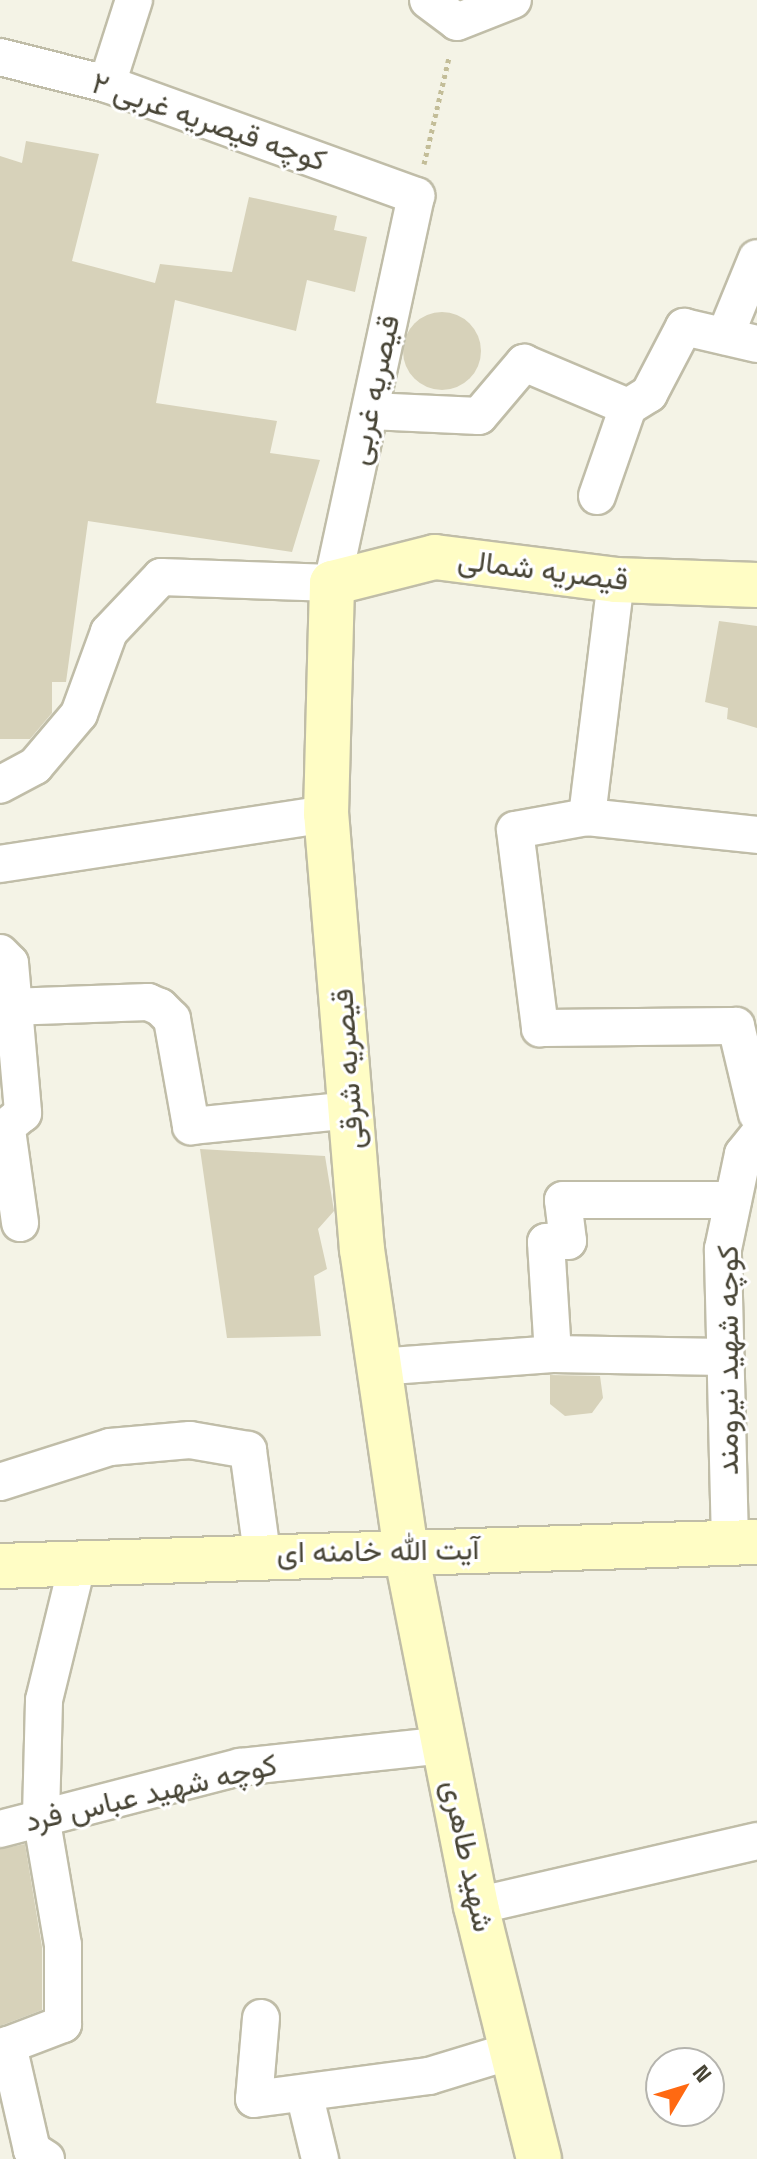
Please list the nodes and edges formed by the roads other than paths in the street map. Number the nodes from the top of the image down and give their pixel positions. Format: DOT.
graph roads {
  1 [pos="134,0"];
  2 [pos="428,0"];
  3 [pos="513,0"];
  4 [pos="0,57"];
  5 [pos="107,84"];
  6 [pos="416,196"];
  7 [pos="757,258"];
  8 [pos="741,340"];
  9 [pos="628,407"];
  10 [pos="370,411"];
  11 [pos="597,496"];
  12 [pos="616,580"];
  13 [pos="332,583"];
  14 [pos="757,585"];
  15 [pos="0,785"];
  16 [pos="326,814"];
  17 [pos="587,817"];
  18 [pos="757,835"];
  19 [pos="0,864"];
  20 [pos="0,953"];
  21 [pos="9,1007"];
  22 [pos="351,1110"];
  23 [pos="757,1114"];
  24 [pos="3,1131"];
  25 [pos="757,1137"];
  26 [pos="733,1200"];
  27 [pos="20,1223"];
  28 [pos="553,1354"];
  29 [pos="724,1357"];
  30 [pos="377,1367"];
  31 [pos="0,1482"];
  32 [pos="743,1542"];
  33 [pos="406,1551"];
  34 [pos="262,1554"];
  35 [pos="78,1562"];
  36 [pos="0,1566"];
  37 [pos="445,1745"];
  38 [pos="41,1816"];
  39 [pos="0,1829"];
  40 [pos="757,1841"];
  41 [pos="476,1906"];
  42 [pos="261,2018"];
  43 [pos="511,2051"];
  44 [pos="305,2097"];
  45 [pos="46,2159"];
  46 [pos="320,2159"];
  47 [pos="539,2159"];
  1 -- 5 [label="street"];
  2 -- 3 [label="street"];
  4 -- 5 [label="street, کوچه قیصریه غربی ۲"];
  5 -- 6 [label="street, کوچه قیصریه غربی ۲"];
  6 -- 10 [label="street, قیصریه غربی"];
  7 -- 8 [label="street"];
  8 -- 9 [label="street"];
  9 -- 10 [label="street"];
  9 -- 11 [label="street"];
  10 -- 13 [label="street, قیصریه غربی"];
  12 -- 13 [label="main road, قیصریه شمالی"];
  12 -- 14 [label="main road, قیصریه شمالی"];
  12 -- 17 [label="street"];
  13 -- 15 [label="street"];
  13 -- 16 [label="main road, قیصریه شرقی"];
  16 -- 19 [label="street"];
  16 -- 22 [label="main road, قیصریه شرقی"];
  17 -- 18 [label="street"];
  17 -- 23 [label="street"];
  20 -- 21 [label="street"];
  21 -- 22 [label="street"];
  21 -- 24 [label="street"];
  22 -- 30 [label="main road, قیصریه شرقی"];
  24 -- 27 [label="street"];
  25 -- 26 [label="street, کوچه شهید نیرومند"];
  26 -- 28 [label="street"];
  26 -- 29 [label="street, کوچه شهید نیرومند"];
  28 -- 29 [label="street"];
  28 -- 30 [label="street"];
  29 -- 32 [label="street, کوچه شهید نیرومند"];
  30 -- 33 [label="main road, قیصریه شرقی"];
  31 -- 34 [label="street"];
  32 -- 33 [label="main road, آیت الله خامنه ای"];
  33 -- 34 [label="main road, آیت الله خامنه ای"];
  33 -- 37 [label="main road, شهید طاهری"];
  34 -- 35 [label="main road, آیت الله خامنه ای"];
  35 -- 36 [label="main road, آیت الله خامنه ای"];
  35 -- 38 [label="street"];
  37 -- 38 [label="street, کوچه شهید عباس فرد"];
  37 -- 41 [label="main road, شهید طاهری"];
  38 -- 39 [label="street, کوچه شهید عباس فرد"];
  38 -- 45 [label="street"];
  40 -- 41 [label="street"];
  41 -- 43 [label="main road, شهید طاهری"];
  42 -- 44 [label="street"];
  43 -- 44 [label="street"];
  43 -- 47 [label="main road, شهید طاهری"];
  44 -- 46 [label="street"];
}
